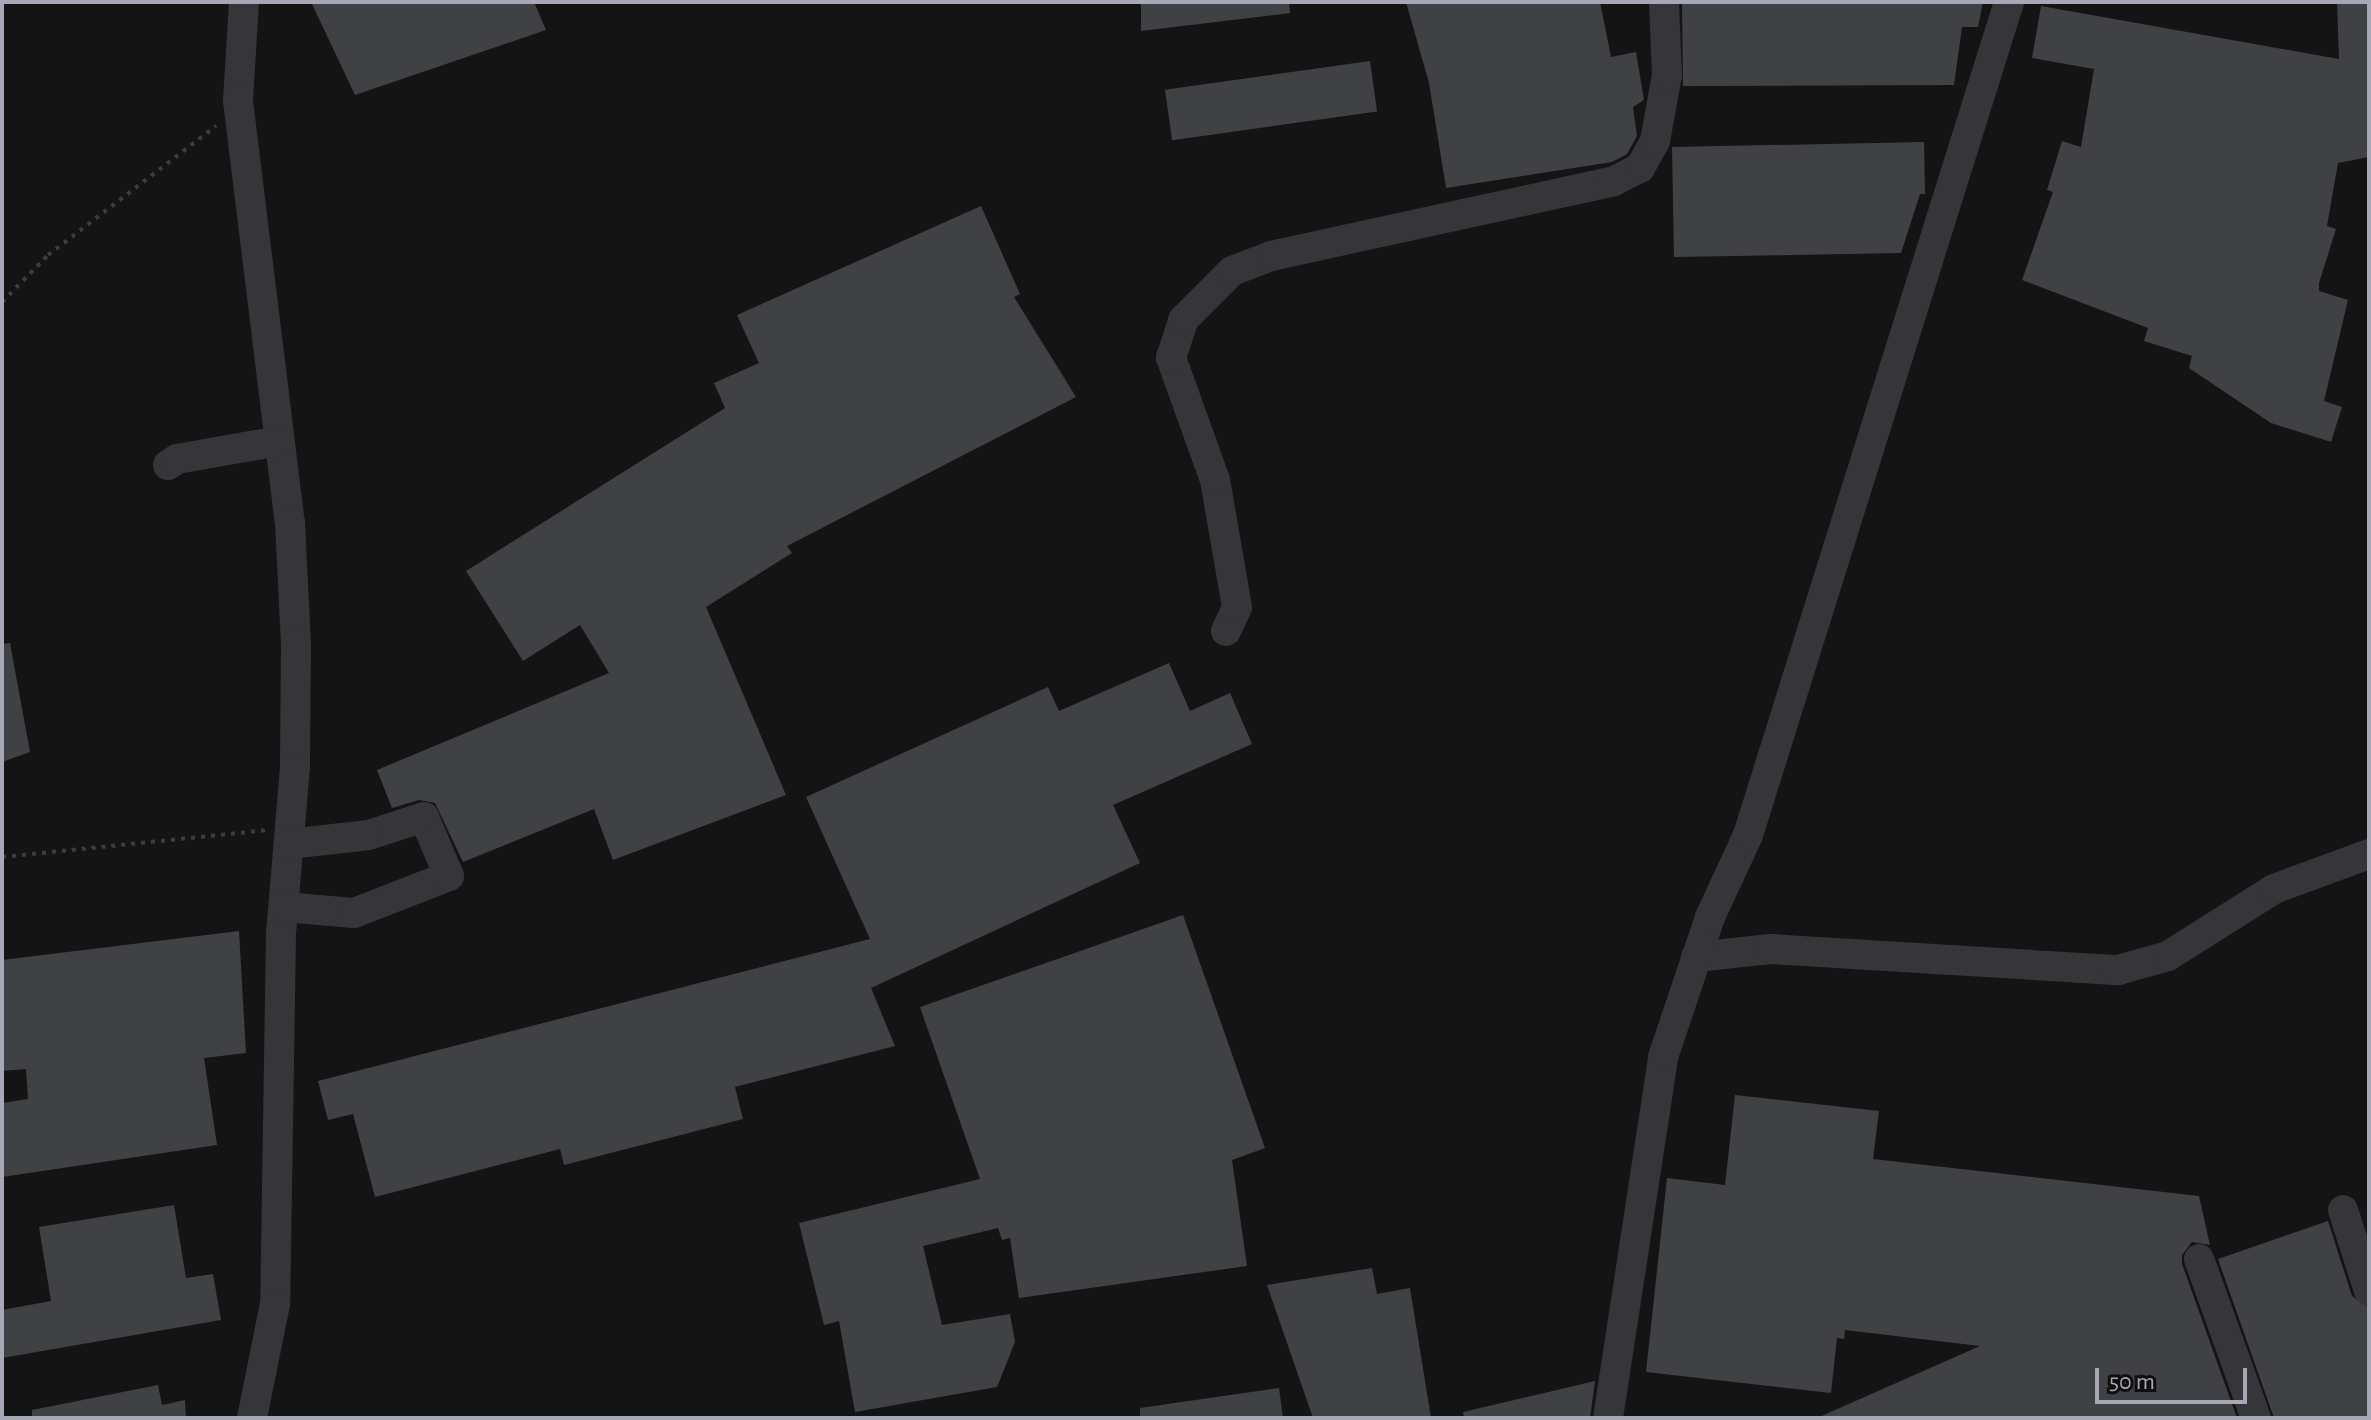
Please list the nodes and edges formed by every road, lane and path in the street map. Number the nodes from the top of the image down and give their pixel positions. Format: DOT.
graph roads {
  1 [pos="244,2"];
  2 [pos="1664,2"];
  3 [pos="2009,2"];
  4 [pos="239,110"];
  5 [pos="2,302"];
  6 [pos="279,441"];
  7 [pos="168,465"];
  8 [pos="1226,631"];
  9 [pos="290,835"];
  10 [pos="2369,854"];
  11 [pos="2,857"];
  12 [pos="284,907"];
  13 [pos="1696,957"];
  14 [pos="2343,1210"];
  15 [pos="2199,1259"];
  16 [pos="2369,1291"];
  17 [pos="252,1418"];
  18 [pos="1608,1418"];
  19 [pos="2256,1418"];
  1 -- 4 [label="street"];
  2 -- 8 [label="street"];
  3 -- 13 [label="street"];
  4 -- 5 [label="path"];
  4 -- 6 [label="street"];
  6 -- 7 [label="street"];
  6 -- 9 [label="street"];
  9 -- 11 [label="path"];
  9 -- 12 [label="street"];
  9 -- 12 [label="street"];
  10 -- 13 [label="street"];
  12 -- 17 [label="street"];
  13 -- 18 [label="street"];
  14 -- 16 [label="street"];
  15 -- 19 [label="street"];
}
